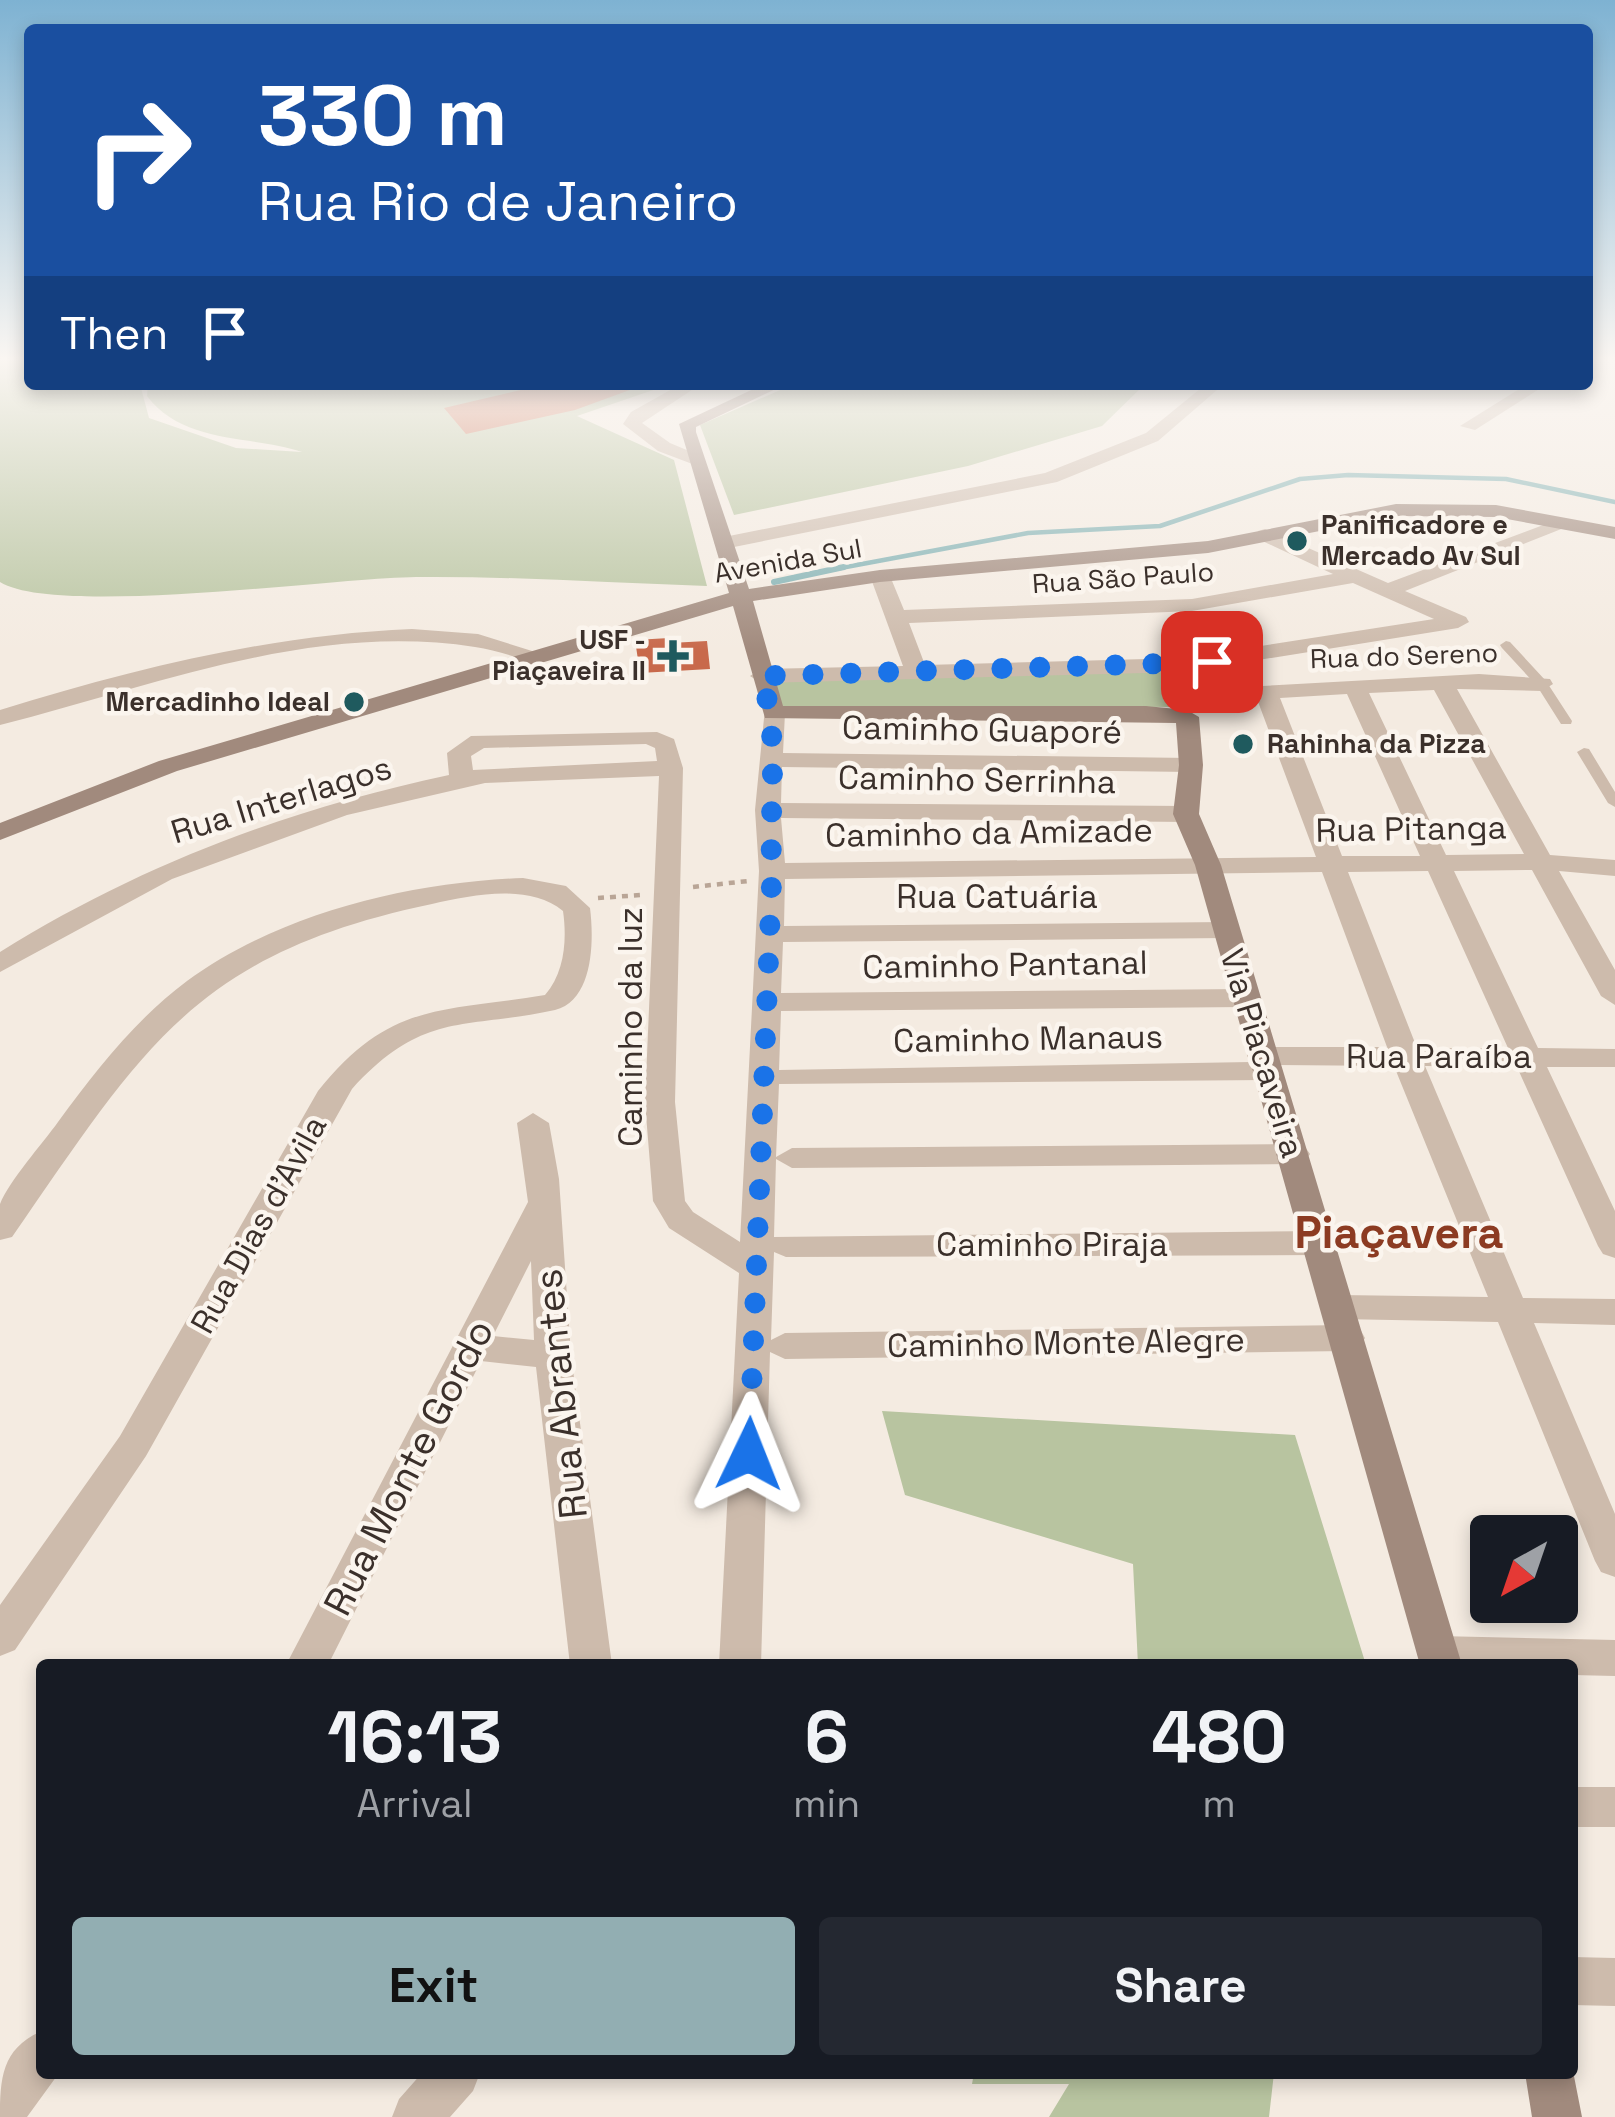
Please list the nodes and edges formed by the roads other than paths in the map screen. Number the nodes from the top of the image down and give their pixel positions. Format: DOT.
graph roads {
  1 [pos="683,455"];
  2 [pos="694,455"];
  3 [pos="1108,455"];
  4 [pos="695,460"];
  5 [pos="1569,522"];
  6 [pos="1604,531"];
  7 [pos="1265,535"];
  8 [pos="724,543"];
  9 [pos="880,575"];
  10 [pos="1355,576"];
  11 [pos="1385,591"];
  12 [pos="740,597"];
  13 [pos="894,617"];
  14 [pos="1505,645"];
  15 [pos="537,656"];
  16 [pos="1184,665"];
  17 [pos="916,670"];
  18 [pos="761,676"];
  19 [pos="1442,683"];
  20 [pos="1542,684"];
  21 [pos="1355,687"];
  22 [pos="1266,691"];
  23 [pos="1191,706"];
  24 [pos="773,712"];
  25 [pos="0,718"];
  26 [pos="1566,721"];
  27 [pos="1584,752"];
  28 [pos="669,756"];
  29 [pos="772,760"];
  30 [pos="1191,765"];
  31 [pos="462,780"];
  32 [pos="1615,803"];
  33 [pos="768,810"];
  34 [pos="1186,814"];
  35 [pos="0,832"];
  36 [pos="1543,862"];
  37 [pos="1440,864"];
  38 [pos="1208,865"];
  39 [pos="1334,866"];
  40 [pos="1615,868"];
  41 [pos="772,871"];
  42 [pos="1226,930"];
  43 [pos="768,934"];
  44 [pos="0,964"];
  45 [pos="1615,996"];
  46 [pos="1245,998"];
  47 [pos="766,1002"];
  48 [pos="1405,1055"];
  49 [pos="1531,1057"];
  50 [pos="1615,1058"];
  51 [pos="1265,1063"];
  52 [pos="789,1077"];
  53 [pos="533,1123"];
  54 [pos="1294,1154"];
  55 [pos="793,1157"];
  56 [pos="542,1206"];
  57 [pos="0,1229"];
  58 [pos="1319,1243"];
  59 [pos="786,1245"];
  60 [pos="1615,1246"];
  61 [pos="755,1267"];
  62 [pos="1508,1310"];
  63 [pos="1615,1312"];
  64 [pos="1343,1323"];
  65 [pos="785,1346"];
  66 [pos="469,1347"];
  67 [pos="553,1355"];
  68 [pos="1615,1561"];
  69 [pos="0,1638"];
  70 [pos="1615,1658"];
  71 [pos="310,1659"];
  72 [pos="589,1659"];
  73 [pos="741,1659"];
  74 [pos="1439,1659"];
  75 [pos="1527,1659"];
  76 [pos="1578,1807"];
  77 [pos="1615,1807"];
  78 [pos="1578,1981"];
  79 [pos="1615,1982"];
  80 [pos="36,2064"];
  81 [pos="450,2079"];
  82 [pos="1551,2079"];
  83 [pos="0,2111"];
  84 [pos="417,2117"];
  85 [pos="1557,2117"];
  1 -- 4 [label="street"];
  2 -- 4 [label="street"];
  3 -- 8 [label="street"];
  4 -- 8 [label="street"];
  5 -- 6 [label="street, Avenida Sul"];
  5 -- 7 [label="street, Avenida Sul"];
  5 -- 11 [label="street"];
  7 -- 9 [label="street, Avenida Sul"];
  7 -- 10 [label="street"];
  8 -- 12 [label="street"];
  9 -- 12 [label="street, Avenida Sul"];
  9 -- 13 [label="street"];
  10 -- 11 [label="street"];
  10 -- 13 [label="street, Rua São Paulo"];
  11 -- 16 [label="street"];
  12 -- 15 [label="street, Avenida Sul"];
  12 -- 18 [label="street"];
  13 -- 17 [label="street"];
  14 -- 20 [label="lane"];
  15 -- 25 [label="street"];
  15 -- 35 [label="street, Avenida Sul"];
  16 -- 17 [label="street"];
  16 -- 23 [label="street"];
  17 -- 18 [label="street"];
  18 -- 24 [label="street"];
  19 -- 20 [label="street, Rua do Sereno"];
  19 -- 21 [label="street, Rua do Sereno"];
  19 -- 36 [label="street"];
  20 -- 26 [label="lane"];
  21 -- 22 [label="street, Rua do Sereno"];
  21 -- 37 [label="street"];
  22 -- 23 [label="street, Rua do Sereno"];
  22 -- 39 [label="street"];
  23 -- 24 [label="street"];
  23 -- 30 [label="street, Via Piacaveira"];
  24 -- 29 [label="street"];
  27 -- 32 [label="lane"];
  28 -- 31 [label="street, Rua Interlagos"];
  28 -- 31 [label="street"];
  28 -- 61 [label="street, Caminho da luz"];
  29 -- 30 [label="street, Caminho Guaporé"];
  29 -- 33 [label="street"];
  30 -- 34 [label="street, Via Piacaveira"];
  31 -- 44 [label="street, Rua Interlagos"];
  33 -- 34 [label="street, Caminho Serrinha"];
  33 -- 41 [label="street"];
  34 -- 38 [label="street, Via Piacaveira"];
  36 -- 37 [label="street, Rua Pitanga"];
  36 -- 40 [label="street, Rua Pitanga"];
  36 -- 45 [label="street"];
  37 -- 39 [label="street, Rua Pitanga"];
  37 -- 49 [label="street"];
  38 -- 39 [label="street, Rua Pitanga"];
  38 -- 41 [label="street, Caminho da Amizade"];
  38 -- 42 [label="street, Via Piacaveira"];
  39 -- 48 [label="street"];
  41 -- 43 [label="street"];
  42 -- 43 [label="street, Rua Catuária"];
  42 -- 46 [label="street, Via Piacaveira"];
  43 -- 47 [label="street"];
  46 -- 47 [label="street, Caminho Pantanal"];
  46 -- 51 [label="street, Via Piacaveira"];
  47 -- 61 [label="street"];
  48 -- 49 [label="street, Rua Paraíba"];
  48 -- 51 [label="street, Rua Paraíba"];
  48 -- 62 [label="street"];
  49 -- 50 [label="street, Rua Paraíba"];
  49 -- 60 [label="street"];
  51 -- 52 [label="street, Caminho Manaus"];
  51 -- 54 [label="street, Via Piacaveira"];
  53 -- 56 [label="street, Rua Abrantes"];
  54 -- 55 [label="street"];
  54 -- 58 [label="street, Via Piacaveira"];
  56 -- 66 [label="street, Rua Monte Gordo"];
  56 -- 67 [label="street, Rua Abrantes"];
  57 -- 69 [label="street, Rua Dias d'Avila"];
  58 -- 59 [label="street, Caminho Piraja"];
  58 -- 64 [label="street, Via Piacaveira"];
  61 -- 73 [label="street"];
  62 -- 63 [label="street"];
  62 -- 64 [label="street"];
  62 -- 68 [label="street"];
  64 -- 65 [label="street, Caminho Monte Alegre"];
  64 -- 74 [label="street, Via Piacaveira"];
  66 -- 67 [label="street"];
  66 -- 71 [label="street, Rua Monte Gordo"];
  67 -- 72 [label="street, Rua Abrantes"];
  70 -- 75 [label="street"];
  76 -- 77 [label="street"];
  78 -- 79 [label="street"];
  80 -- 83 [label="street"];
  81 -- 84 [label="street"];
  82 -- 85 [label="street"];
}
